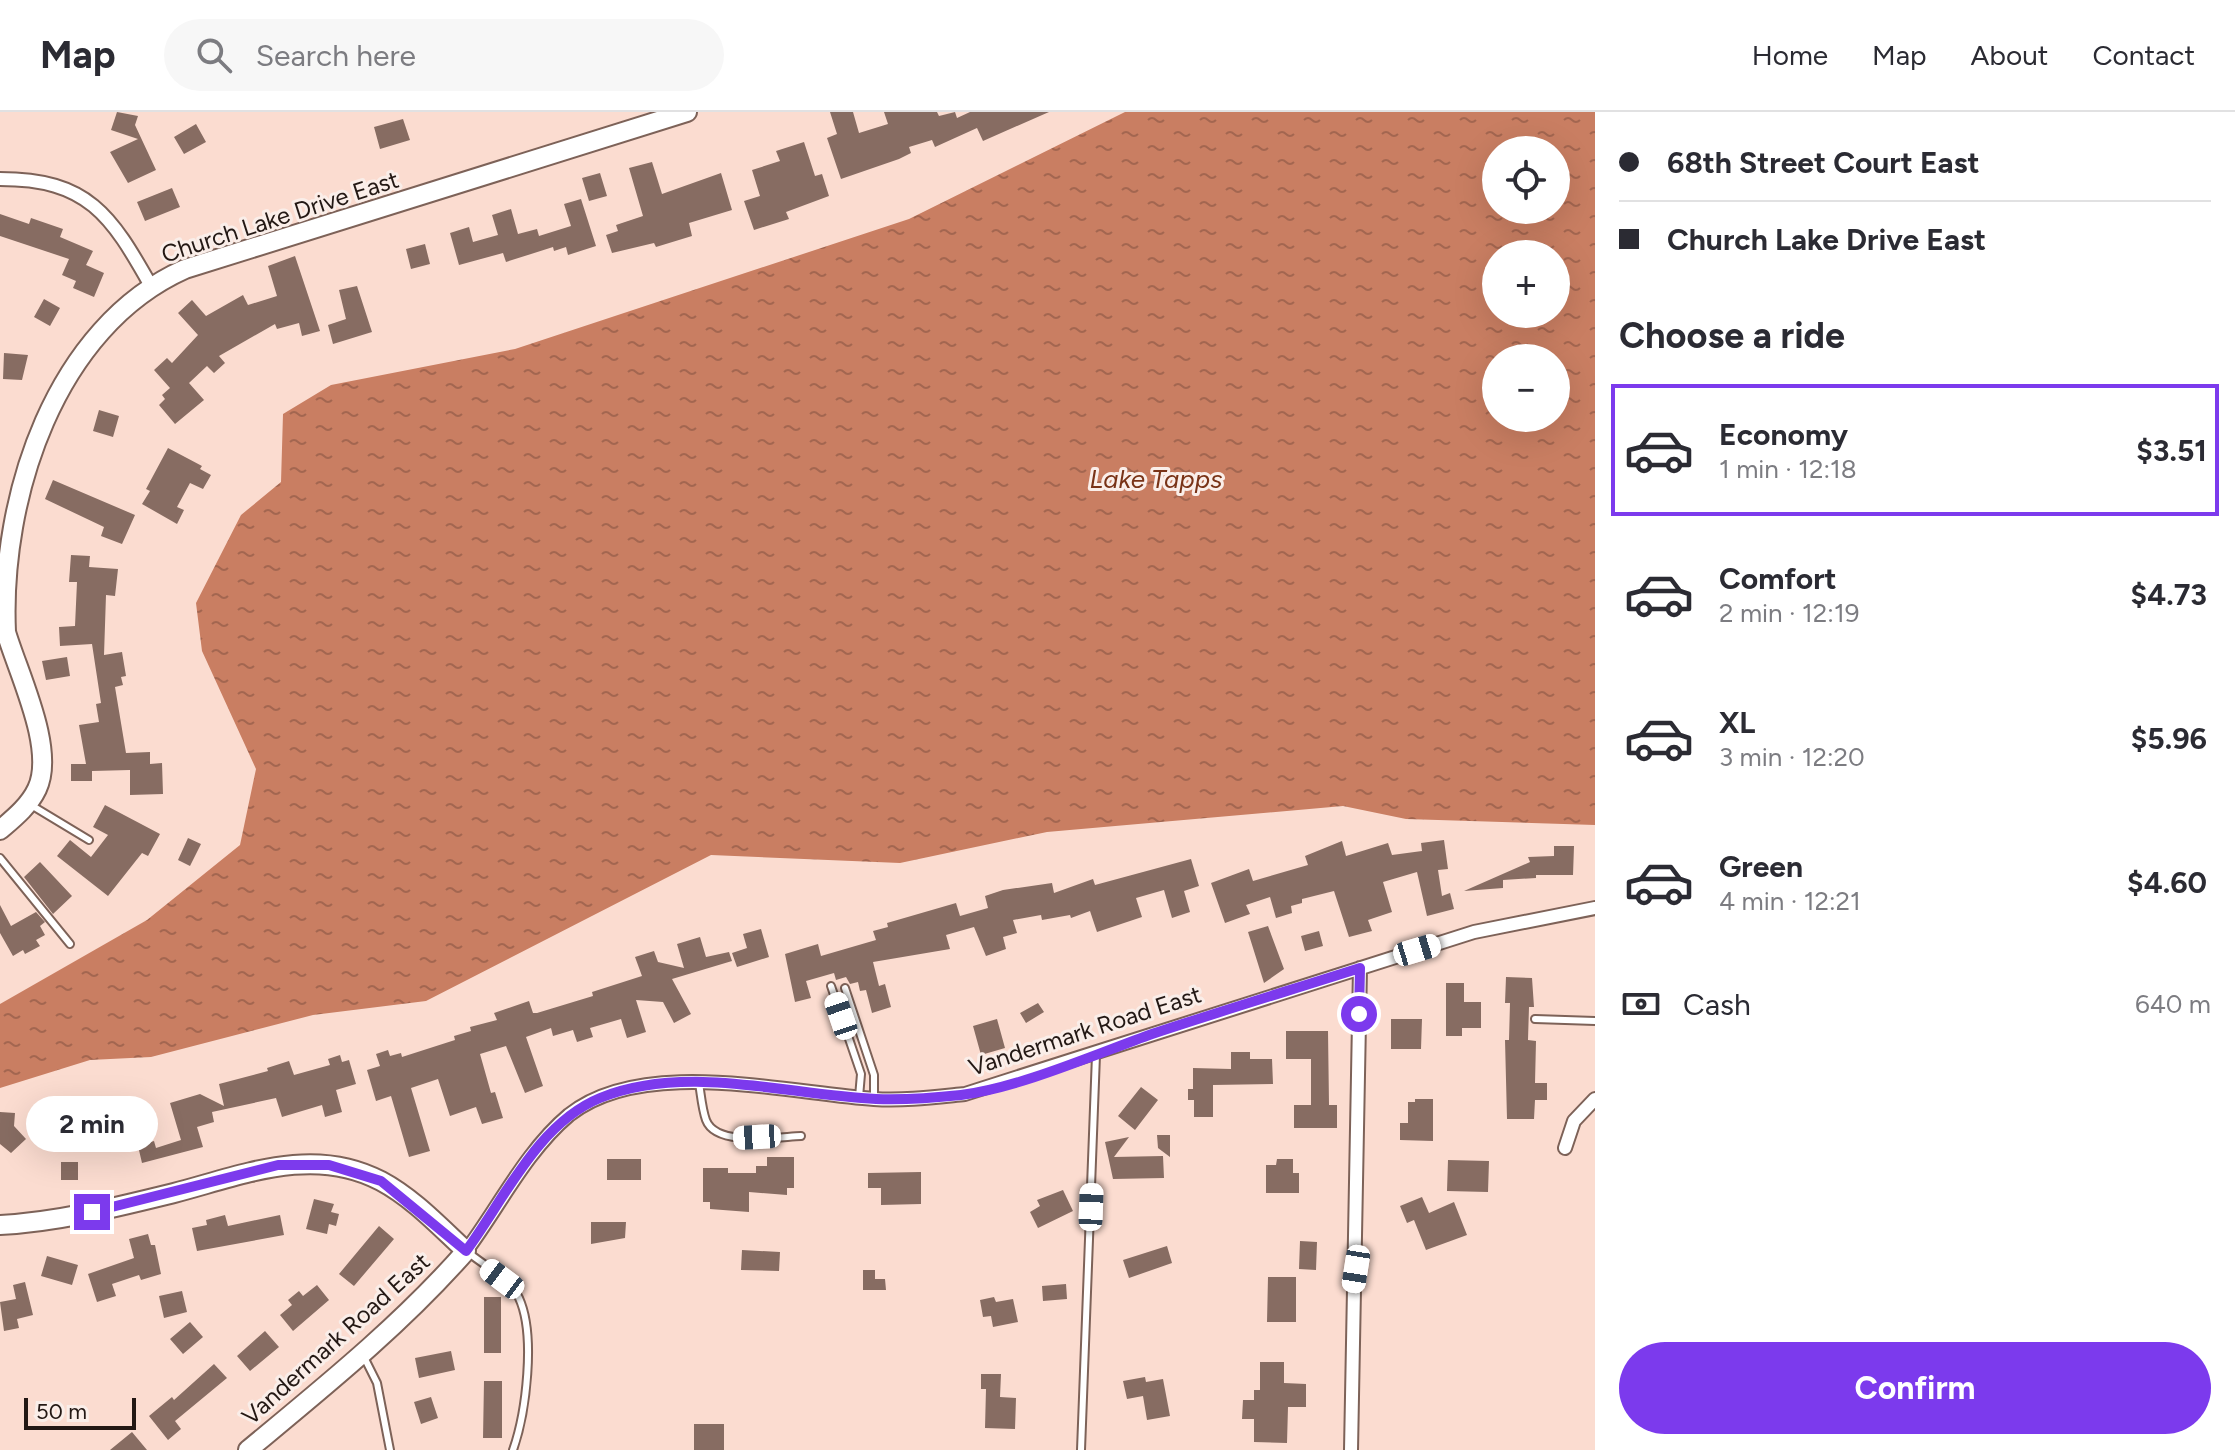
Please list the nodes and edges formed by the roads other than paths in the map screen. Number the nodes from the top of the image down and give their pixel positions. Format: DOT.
graph roads {
  1 [pos="687,112"];
  2 [pos="0,179"];
  3 [pos="151,286"];
  4 [pos="5,526"];
  5 [pos="28,804"];
  6 [pos="0,830"];
  7 [pos="89,840"];
  8 [pos="0,858"];
  9 [pos="1595,908"];
  10 [pos="70,944"];
  11 [pos="1360,968"];
  12 [pos="831,986"];
  13 [pos="845,988"];
  14 [pos="1535,1019"];
  15 [pos="1595,1021"];
  16 [pos="1096,1055"];
  17 [pos="699,1083"];
  18 [pos="859,1097"];
  19 [pos="874,1099"];
  20 [pos="1595,1099"];
  21 [pos="801,1136"];
  22 [pos="1565,1148"];
  23 [pos="0,1225"];
  24 [pos="466,1251"];
  25 [pos="362,1354"];
  26 [pos="248,1450"];
  27 [pos="390,1450"];
  28 [pos="513,1450"];
  29 [pos="1081,1450"];
  30 [pos="1351,1450"];
  1 -- 3 [label="street, Church Lake Drive East"];
  2 -- 3 [label="street"];
  3 -- 4 [label="street, Church Lake Drive East"];
  4 -- 5 [label="street, Church Lake Drive East"];
  5 -- 6 [label="street, Church Lake Drive East"];
  5 -- 7 [label="lane"];
  8 -- 10 [label="lane"];
  9 -- 11 [label="street, Vandermark Road East"];
  11 -- 16 [label="street, Vandermark Road East"];
  11 -- 30 [label="street"];
  12 -- 18 [label="lane"];
  13 -- 19 [label="lane"];
  14 -- 15 [label="lane"];
  16 -- 19 [label="street, Vandermark Road East"];
  16 -- 29 [label="lane"];
  17 -- 18 [label="street, Vandermark Road East"];
  17 -- 21 [label="lane"];
  17 -- 24 [label="street, Vandermark Road East"];
  18 -- 19 [label="street, Vandermark Road East"];
  20 -- 22 [label="street"];
  23 -- 24 [label="street"];
  24 -- 25 [label="street, Vandermark Road East"];
  24 -- 28 [label="lane"];
  25 -- 26 [label="street, Vandermark Road East"];
  25 -- 27 [label="lane"];
}
